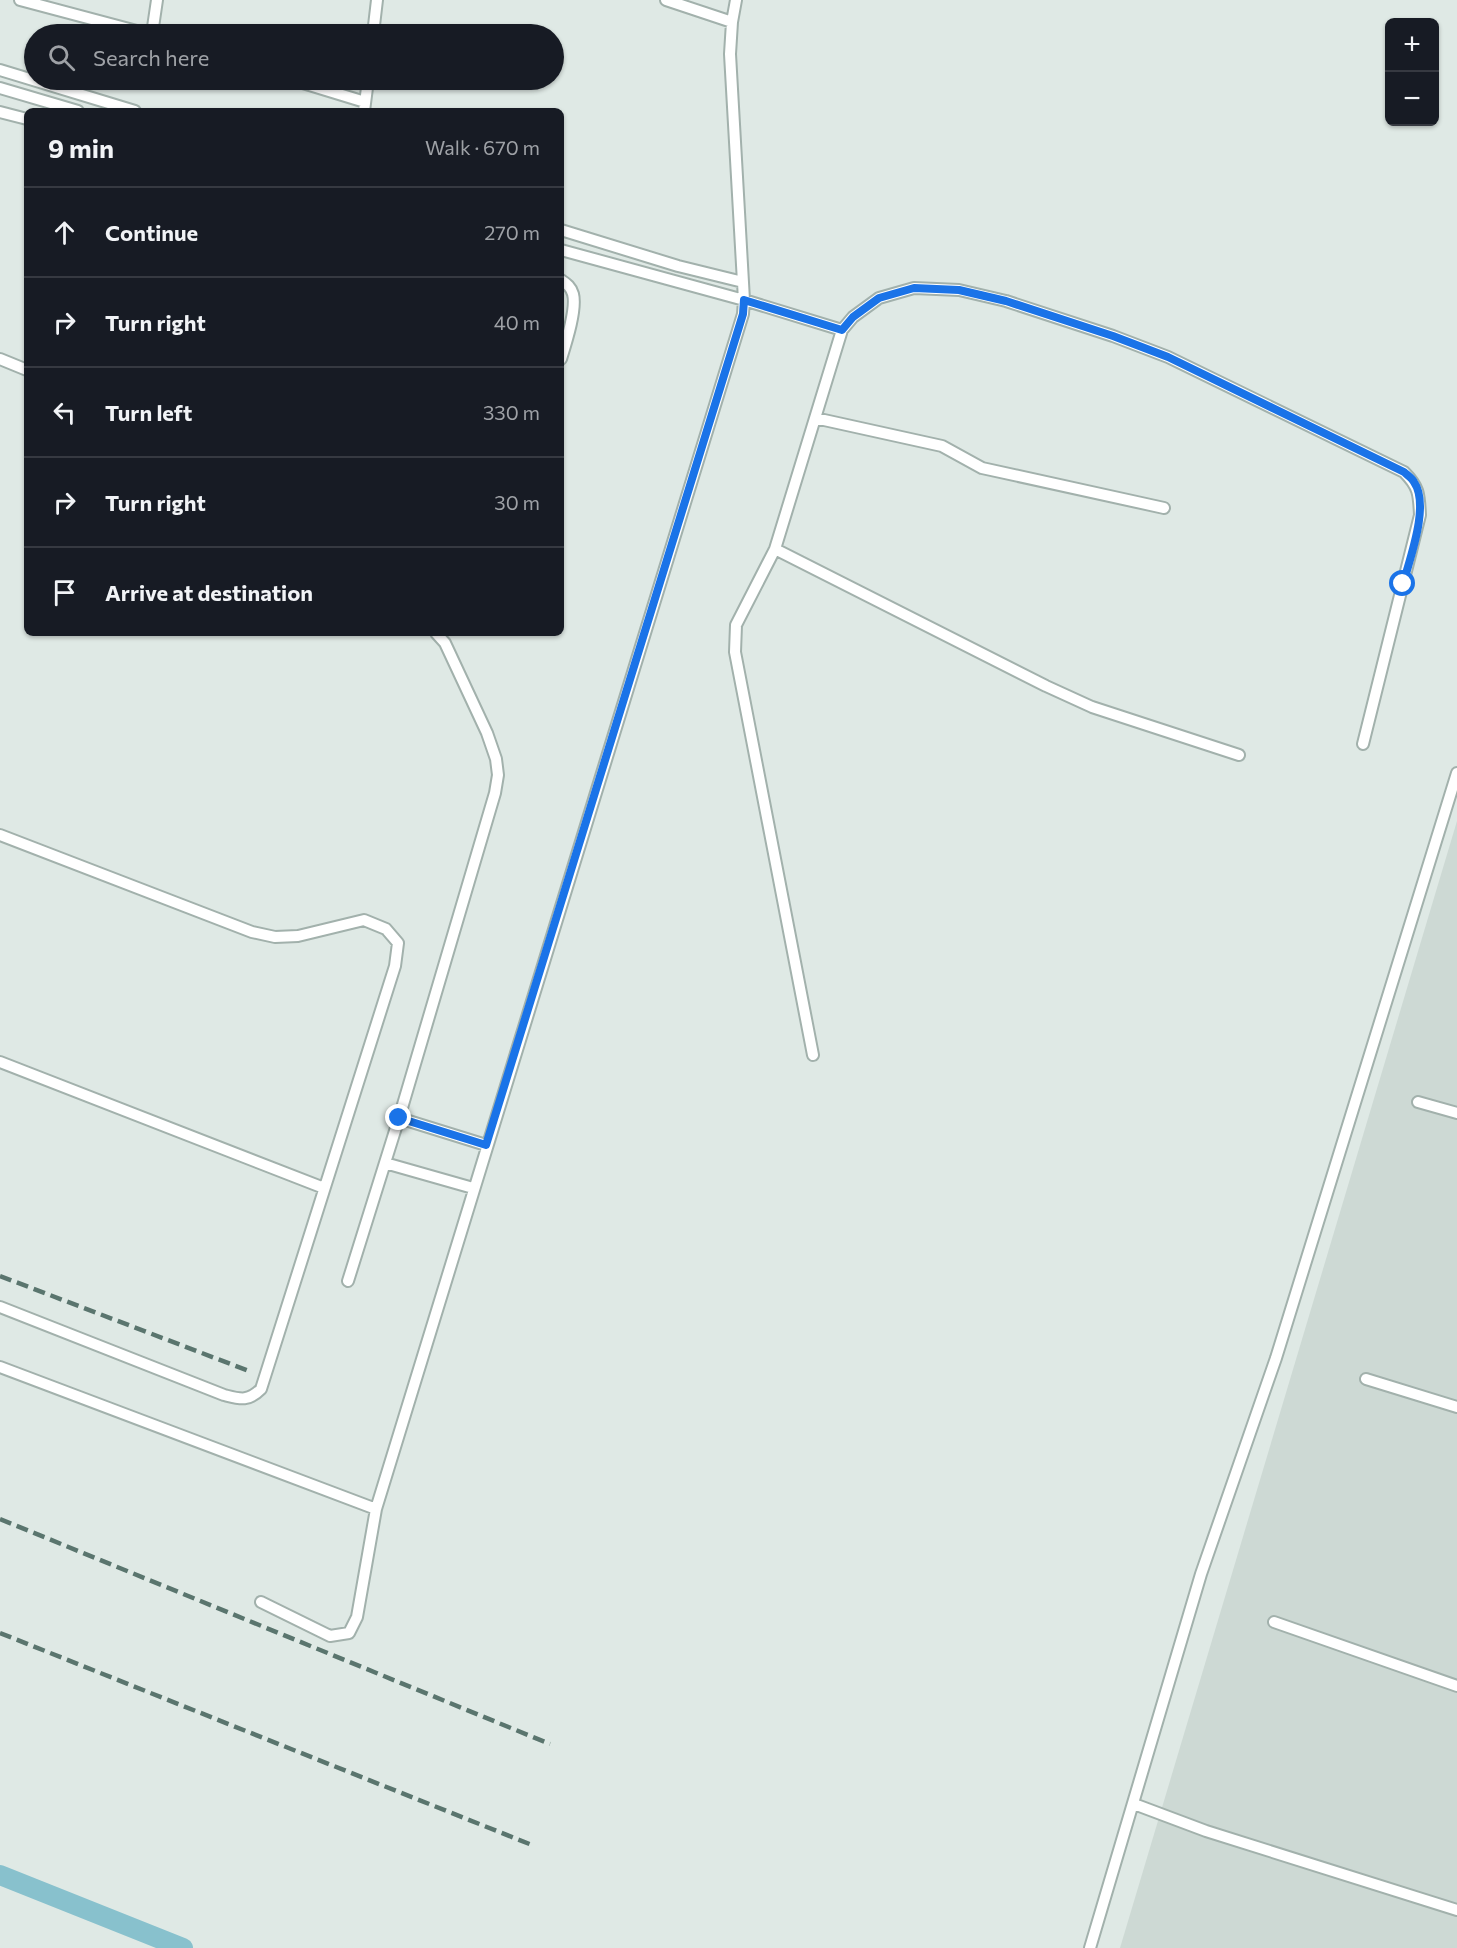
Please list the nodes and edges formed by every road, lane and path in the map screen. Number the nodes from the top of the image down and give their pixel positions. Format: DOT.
graph roads {
  1 [pos="20,0"];
  2 [pos="158,0"];
  3 [pos="377,0"];
  4 [pos="666,0"];
  5 [pos="736,0"];
  6 [pos="732,22"];
  7 [pos="112,24"];
  8 [pos="152,24"];
  9 [pos="374,24"];
  10 [pos="0,70"];
  11 [pos="24,77"];
  12 [pos="0,88"];
  13 [pos="66,90"];
  14 [pos="320,90"];
  15 [pos="367,90"];
  16 [pos="365,107"];
  17 [pos="68,108"];
  18 [pos="125,108"];
  19 [pos="0,112"];
  20 [pos="24,118"];
  21 [pos="564,231"];
  22 [pos="564,251"];
  23 [pos="564,281"];
  24 [pos="743,282"];
  25 [pos="744,300"];
  26 [pos="842,330"];
  27 [pos="564,350"];
  28 [pos="0,359"];
  29 [pos="24,369"];
  30 [pos="815,418"];
  31 [pos="1164,508"];
  32 [pos="775,549"];
  33 [pos="439,636"];
  34 [pos="1363,744"];
  35 [pos="1239,755"];
  36 [pos="1457,773"];
  37 [pos="0,835"];
  38 [pos="813,1055"];
  39 [pos="0,1062"];
  40 [pos="1418,1102"];
  41 [pos="1457,1113"];
  42 [pos="399,1118"];
  43 [pos="486,1145"];
  44 [pos="385,1163"];
  45 [pos="324,1188"];
  46 [pos="473,1188"];
  47 [pos="348,1281"];
  48 [pos="0,1307"];
  49 [pos="0,1367"];
  50 [pos="1366,1379"];
  51 [pos="1456,1403"];
  52 [pos="376,1509"];
  53 [pos="261,1602"];
  54 [pos="1274,1622"];
  55 [pos="1457,1686"];
  56 [pos="1134,1804"];
  57 [pos="1457,1910"];
  58 [pos="1090,1948"];
  1 -- 7 [label="lane"];
  2 -- 8 [label="lane"];
  3 -- 9 [label="lane"];
  4 -- 6 [label="lane"];
  5 -- 6 [label="lane"];
  6 -- 24 [label="lane"];
  10 -- 11 [label="lane"];
  12 -- 17 [label="lane"];
  13 -- 18 [label="lane"];
  14 -- 16 [label="lane"];
  15 -- 16 [label="lane"];
  19 -- 20 [label="lane"];
  21 -- 24 [label="lane"];
  22 -- 25 [label="lane"];
  23 -- 27 [label="lane"];
  24 -- 25 [label="lane"];
  25 -- 26 [label="lane"];
  25 -- 43 [label="lane"];
  26 -- 30 [label="lane"];
  26 -- 34 [label="lane"];
  28 -- 29 [label="lane"];
  30 -- 31 [label="lane"];
  30 -- 32 [label="lane"];
  32 -- 35 [label="lane"];
  32 -- 38 [label="lane"];
  33 -- 42 [label="lane"];
  36 -- 56 [label="lane"];
  37 -- 45 [label="lane"];
  39 -- 45 [label="lane"];
  40 -- 41 [label="lane"];
  42 -- 43 [label="lane"];
  42 -- 44 [label="lane"];
  43 -- 46 [label="lane"];
  44 -- 46 [label="lane"];
  44 -- 47 [label="lane"];
  45 -- 48 [label="lane"];
  46 -- 52 [label="lane"];
  49 -- 52 [label="lane"];
  50 -- 51 [label="lane"];
  52 -- 53 [label="lane"];
  54 -- 55 [label="lane"];
  56 -- 57 [label="lane"];
  56 -- 58 [label="lane"];
}
